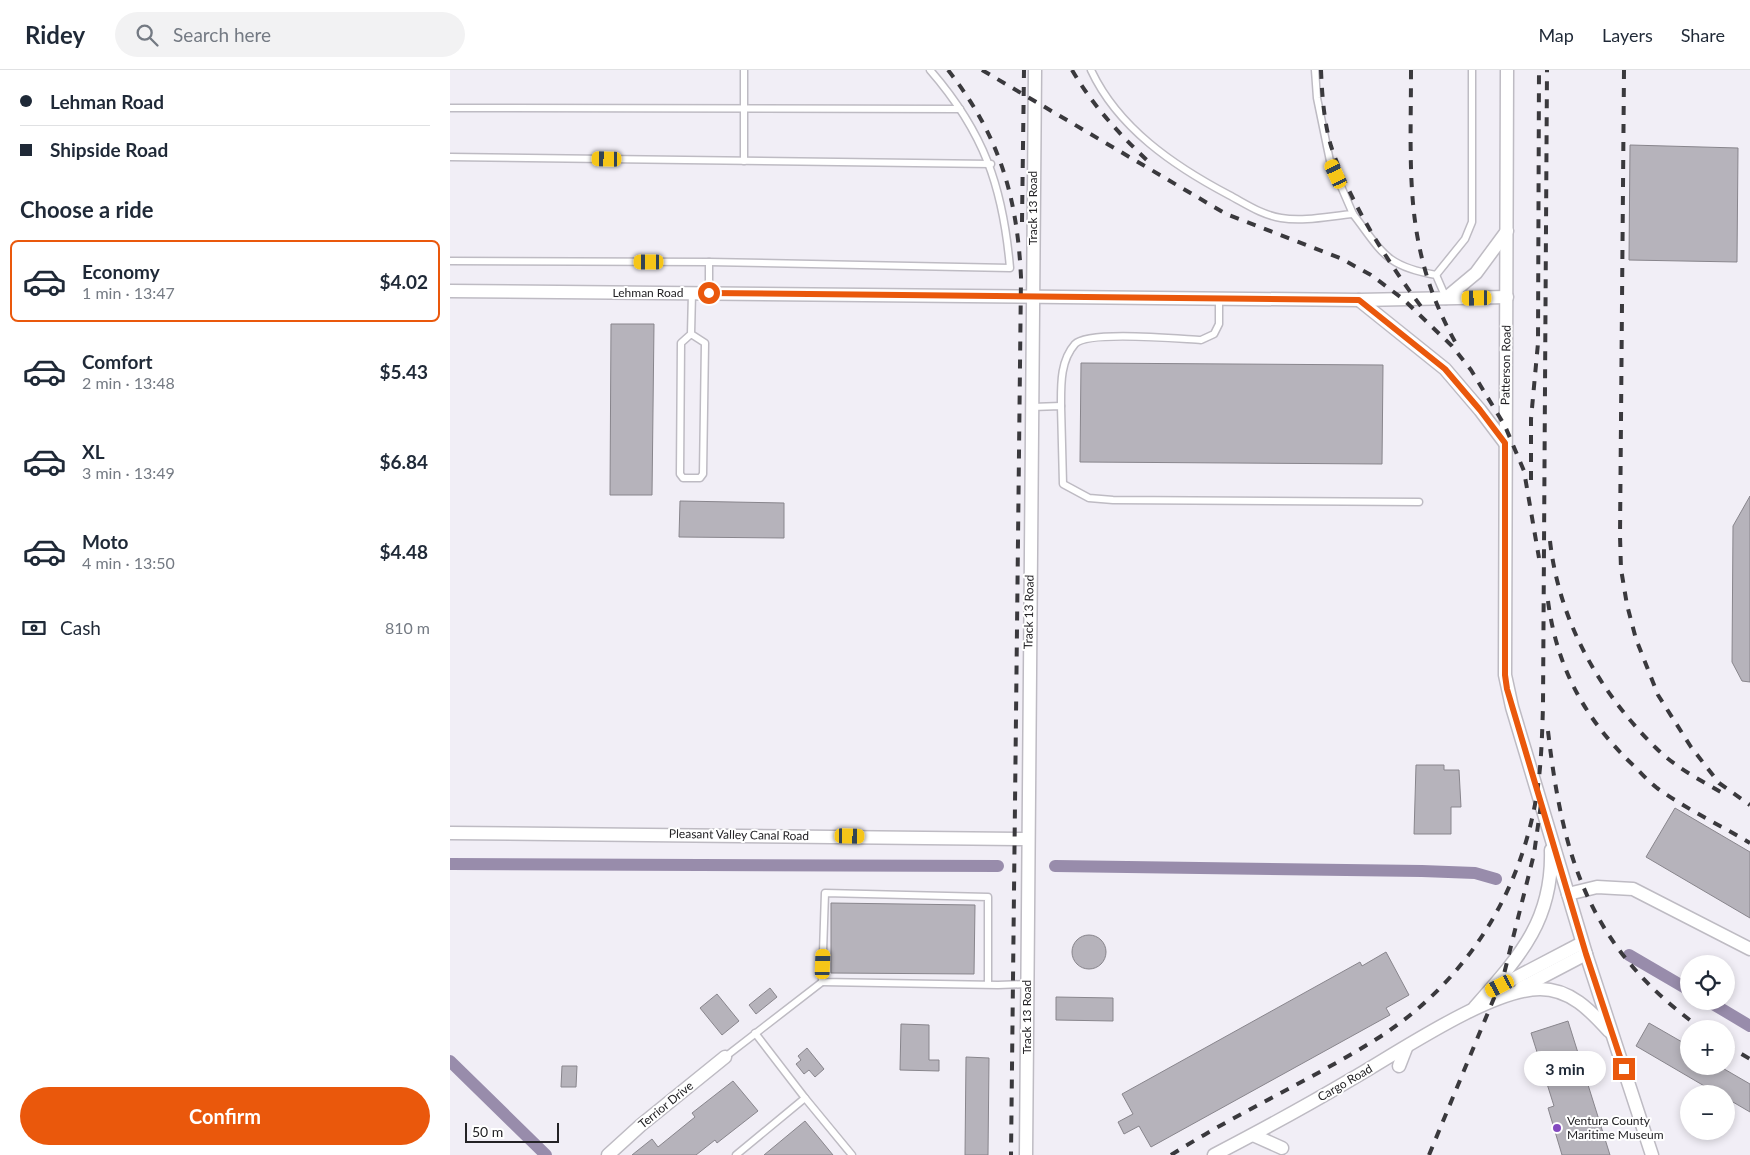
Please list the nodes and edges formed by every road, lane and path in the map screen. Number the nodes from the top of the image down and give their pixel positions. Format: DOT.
graph roads {
  1 [pos="744,70"];
  2 [pos="930,70"];
  3 [pos="1034,70"];
  4 [pos="1091,70"];
  5 [pos="1316,70"];
  6 [pos="1472,70"];
  7 [pos="1506,70"];
  8 [pos="450,108"];
  9 [pos="744,108"];
  10 [pos="960,109"];
  11 [pos="450,157"];
  12 [pos="744,161"];
  13 [pos="990,164"];
  14 [pos="1353,214"];
  15 [pos="1507,231"];
  16 [pos="450,261"];
  17 [pos="709,262"];
  18 [pos="1436,275"];
  19 [pos="450,291"];
  20 [pos="692,293"];
  21 [pos="709,293"];
  22 [pos="1033,296"];
  23 [pos="1507,297"];
  24 [pos="1220,298"];
  25 [pos="1446,298"];
  26 [pos="1359,300"];
  27 [pos="692,334"];
  28 [pos="1061,406"];
  29 [pos="1032,407"];
  30 [pos="1505,443"];
  31 [pos="1419,502"];
  32 [pos="450,833"];
  33 [pos="1551,833"];
  34 [pos="1027,839"];
  35 [pos="1568,894"];
  36 [pos="1584,948"];
  37 [pos="1750,950"];
  38 [pos="822,982"];
  39 [pos="1027,984"];
  40 [pos="988,985"];
  41 [pos="1489,992"];
  42 [pos="1508,995"];
  43 [pos="1474,1009"];
  44 [pos="755,1033"];
  45 [pos="1612,1034"];
  46 [pos="1406,1048"];
  47 [pos="725,1057"];
  48 [pos="1399,1066"];
  49 [pos="805,1098"];
  50 [pos="1252,1135"];
  51 [pos="1282,1148"];
  52 [pos="612,1154"];
  53 [pos="736,1155"];
  54 [pos="852,1155"];
  55 [pos="1026,1155"];
  56 [pos="1214,1155"];
  57 [pos="1652,1155"];
  1 -- 9 [label="lane"];
  2 -- 10 [label="lane"];
  3 -- 22 [label="street, Track 13 Road"];
  4 -- 14 [label="lane"];
  5 -- 14 [label="lane"];
  6 -- 18 [label="lane"];
  7 -- 15 [label="street, Patterson Road"];
  8 -- 9 [label="lane"];
  9 -- 10 [label="lane"];
  9 -- 12 [label="lane"];
  10 -- 13 [label="lane"];
  11 -- 12 [label="lane"];
  12 -- 13 [label="lane"];
  13 -- 17 [label="lane"];
  14 -- 18 [label="lane"];
  15 -- 23 [label="street, Patterson Road"];
  15 -- 25 [label="street"];
  16 -- 17 [label="lane"];
  17 -- 21 [label="lane"];
  18 -- 25 [label="lane"];
  19 -- 20 [label="street, Lehman Road"];
  20 -- 21 [label="street, Lehman Road"];
  20 -- 27 [label="lane"];
  21 -- 22 [label="street, Lehman Road"];
  22 -- 24 [label="street, Lehman Road"];
  22 -- 29 [label="street, Track 13 Road"];
  23 -- 25 [label="street, Lehman Road"];
  23 -- 30 [label="street, Patterson Road"];
  24 -- 26 [label="street, Lehman Road"];
  24 -- 28 [label="lane"];
  25 -- 26 [label="street, Lehman Road"];
  26 -- 30 [label="street"];
  27 -- 27 [label="lane"];
  28 -- 29 [label="lane"];
  28 -- 31 [label="lane"];
  29 -- 34 [label="street, Track 13 Road"];
  30 -- 33 [label="street, Patterson Road"];
  32 -- 34 [label="street, Pleasant Valley Canal Road"];
  33 -- 35 [label="street, Patterson Road"];
  33 -- 41 [label="street, Cargo Road"];
  34 -- 39 [label="street, Track 13 Road"];
  35 -- 36 [label="street, Patterson Road"];
  35 -- 37 [label="street"];
  36 -- 41 [label="street"];
  36 -- 42 [label="street"];
  36 -- 45 [label="street, Patterson Road"];
  38 -- 40 [label="lane"];
  38 -- 40 [label="lane"];
  38 -- 44 [label="lane"];
  39 -- 40 [label="lane"];
  39 -- 55 [label="street, Track 13 Road"];
  41 -- 43 [label="street, Cargo Road"];
  42 -- 43 [label="street, Cargo Road"];
  42 -- 45 [label="street, Cargo Road"];
  43 -- 46 [label="street, Cargo Road"];
  44 -- 47 [label="lane"];
  44 -- 49 [label="lane"];
  45 -- 57 [label="street, Patterson Road"];
  46 -- 48 [label="street"];
  46 -- 50 [label="street, Cargo Road"];
  47 -- 52 [label="street, Terrior Drive"];
  49 -- 53 [label="lane"];
  49 -- 54 [label="lane"];
  50 -- 51 [label="street"];
  50 -- 56 [label="street, Cargo Road"];
}
